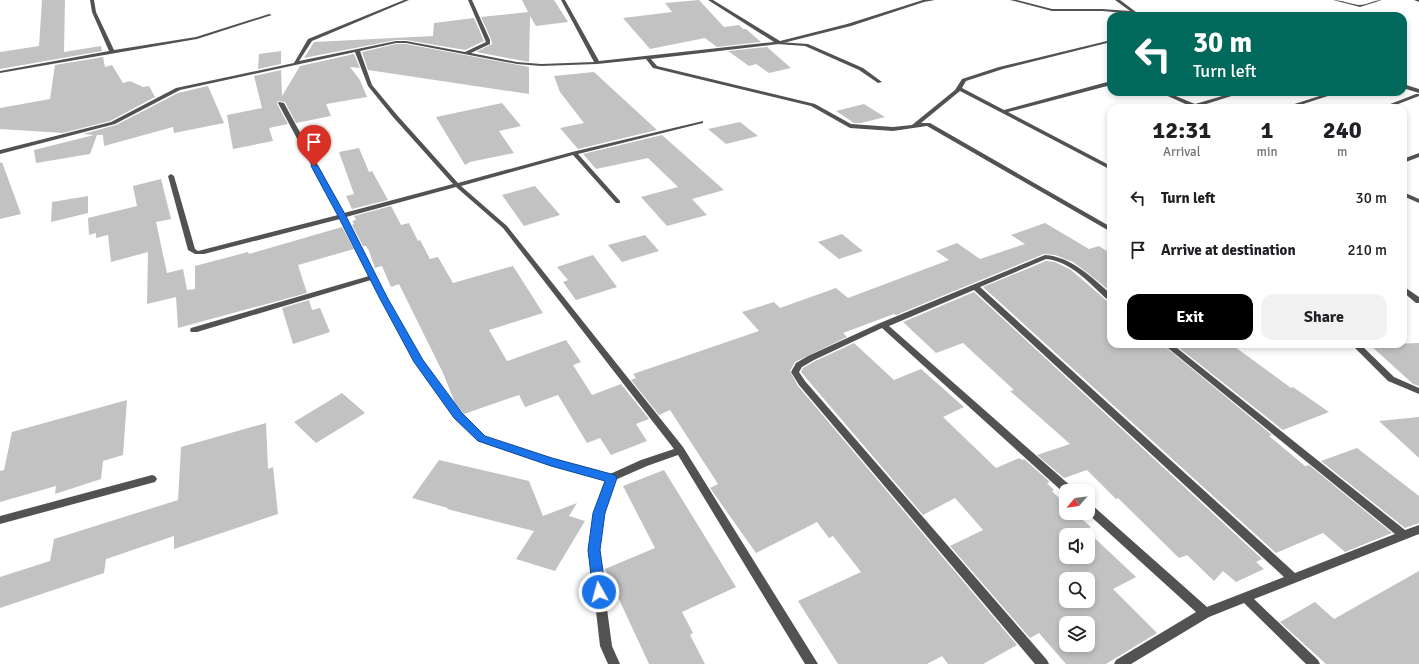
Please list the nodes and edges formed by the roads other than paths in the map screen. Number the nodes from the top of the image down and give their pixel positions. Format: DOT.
graph roads {
  1 [pos="92,0"];
  2 [pos="407,0"];
  3 [pos="470,0"];
  4 [pos="563,0"];
  5 [pos="710,0"];
  6 [pos="933,0"];
  7 [pos="1012,0"];
  8 [pos="1117,0"];
  9 [pos="1335,0"];
  10 [pos="1380,0"];
  11 [pos="1124,12"];
  12 [pos="1134,12"];
  13 [pos="270,15"];
  14 [pos="1107,42"];
  15 [pos="780,43"];
  16 [pos="357,50"];
  17 [pos="112,52"];
  18 [pos="465,53"];
  19 [pos="647,57"];
  20 [pos="597,62"];
  21 [pos="296,63"];
  22 [pos="0,72"];
  23 [pos="880,82"];
  24 [pos="1107,84"];
  25 [pos="958,88"];
  26 [pos="1407,88"];
  27 [pos="1407,91"];
  28 [pos="1419,94"];
  29 [pos="1171,96"];
  30 [pos="1229,96"];
  31 [pos="1324,96"];
  32 [pos="281,103"];
  33 [pos="1190,104"];
  34 [pos="1206,104"];
  35 [pos="1298,104"];
  36 [pos="1393,104"];
  37 [pos="1003,112"];
  38 [pos="701,122"];
  39 [pos="914,126"];
  40 [pos="0,152"];
  41 [pos="574,153"];
  42 [pos="1419,155"];
  43 [pos="1407,160"];
  44 [pos="1107,166"];
  45 [pos="171,176"];
  46 [pos="457,185"];
  47 [pos="1407,196"];
  48 [pos="1419,201"];
  49 [pos="618,202"];
  50 [pos="342,216"];
  51 [pos="1107,228"];
  52 [pos="373,277"];
  53 [pos="975,287"];
  54 [pos="1407,291"];
  55 [pos="1107,295"];
  56 [pos="1419,301"];
  57 [pos="882,325"];
  58 [pos="194,330"];
  59 [pos="1172,348"];
  60 [pos="1359,348"];
  61 [pos="1419,391"];
  62 [pos="680,450"];
  63 [pos="611,478"];
  64 [pos="152,479"];
  65 [pos="1061,484"];
  66 [pos="1095,514"];
  67 [pos="0,520"];
  68 [pos="1419,529"];
  69 [pos="1402,534"];
  70 [pos="1293,578"];
  71 [pos="1245,597"];
  72 [pos="1205,613"];
  73 [pos="614,664"];
  74 [pos="812,664"];
  75 [pos="1043,664"];
  76 [pos="1120,664"];
  77 [pos="1314,664"];
  1 -- 17 [label="street"];
  2 -- 21 [label="street"];
  3 -- 18 [label="street"];
  4 -- 20 [label="street"];
  5 -- 15 [label="street"];
  6 -- 15 [label="street"];
  7 -- 11 [label="street"];
  8 -- 12 [label="street"];
  9 -- 10 [label="street"];
  13 -- 17 [label="street"];
  14 -- 25 [label="street"];
  15 -- 19 [label="street"];
  15 -- 23 [label="street"];
  16 -- 18 [label="street"];
  16 -- 21 [label="street"];
  16 -- 46 [label="street"];
  17 -- 22 [label="street"];
  18 -- 20 [label="street"];
  19 -- 20 [label="street"];
  19 -- 39 [label="street"];
  21 -- 40 [label="street"];
  24 -- 37 [label="street"];
  25 -- 37 [label="street"];
  25 -- 39 [label="street"];
  26 -- 28 [label="street"];
  27 -- 28 [label="street"];
  28 -- 36 [label="street"];
  29 -- 33 [label="street"];
  30 -- 34 [label="street"];
  31 -- 35 [label="street"];
  32 -- 50 [label="street"];
  37 -- 44 [label="street"];
  38 -- 41 [label="street"];
  39 -- 51 [label="street"];
  41 -- 46 [label="street"];
  41 -- 49 [label="street"];
  42 -- 43 [label="street"];
  45 -- 50 [label="street"];
  46 -- 50 [label="street"];
  46 -- 62 [label="street"];
  47 -- 48 [label="street"];
  50 -- 52 [label="street"];
  52 -- 58 [label="street"];
  52 -- 63 [label="street"];
  53 -- 55 [label="street"];
  53 -- 57 [label="street"];
  53 -- 70 [label="street"];
  54 -- 56 [label="street"];
  57 -- 65 [label="street"];
  57 -- 75 [label="street"];
  59 -- 69 [label="street"];
  60 -- 61 [label="street"];
  62 -- 63 [label="street"];
  62 -- 74 [label="street"];
  63 -- 73 [label="street"];
  64 -- 67 [label="street"];
  66 -- 72 [label="street"];
  68 -- 69 [label="street"];
  69 -- 70 [label="street"];
  70 -- 71 [label="street"];
  71 -- 72 [label="street"];
  71 -- 77 [label="street"];
  72 -- 76 [label="street"];
}
